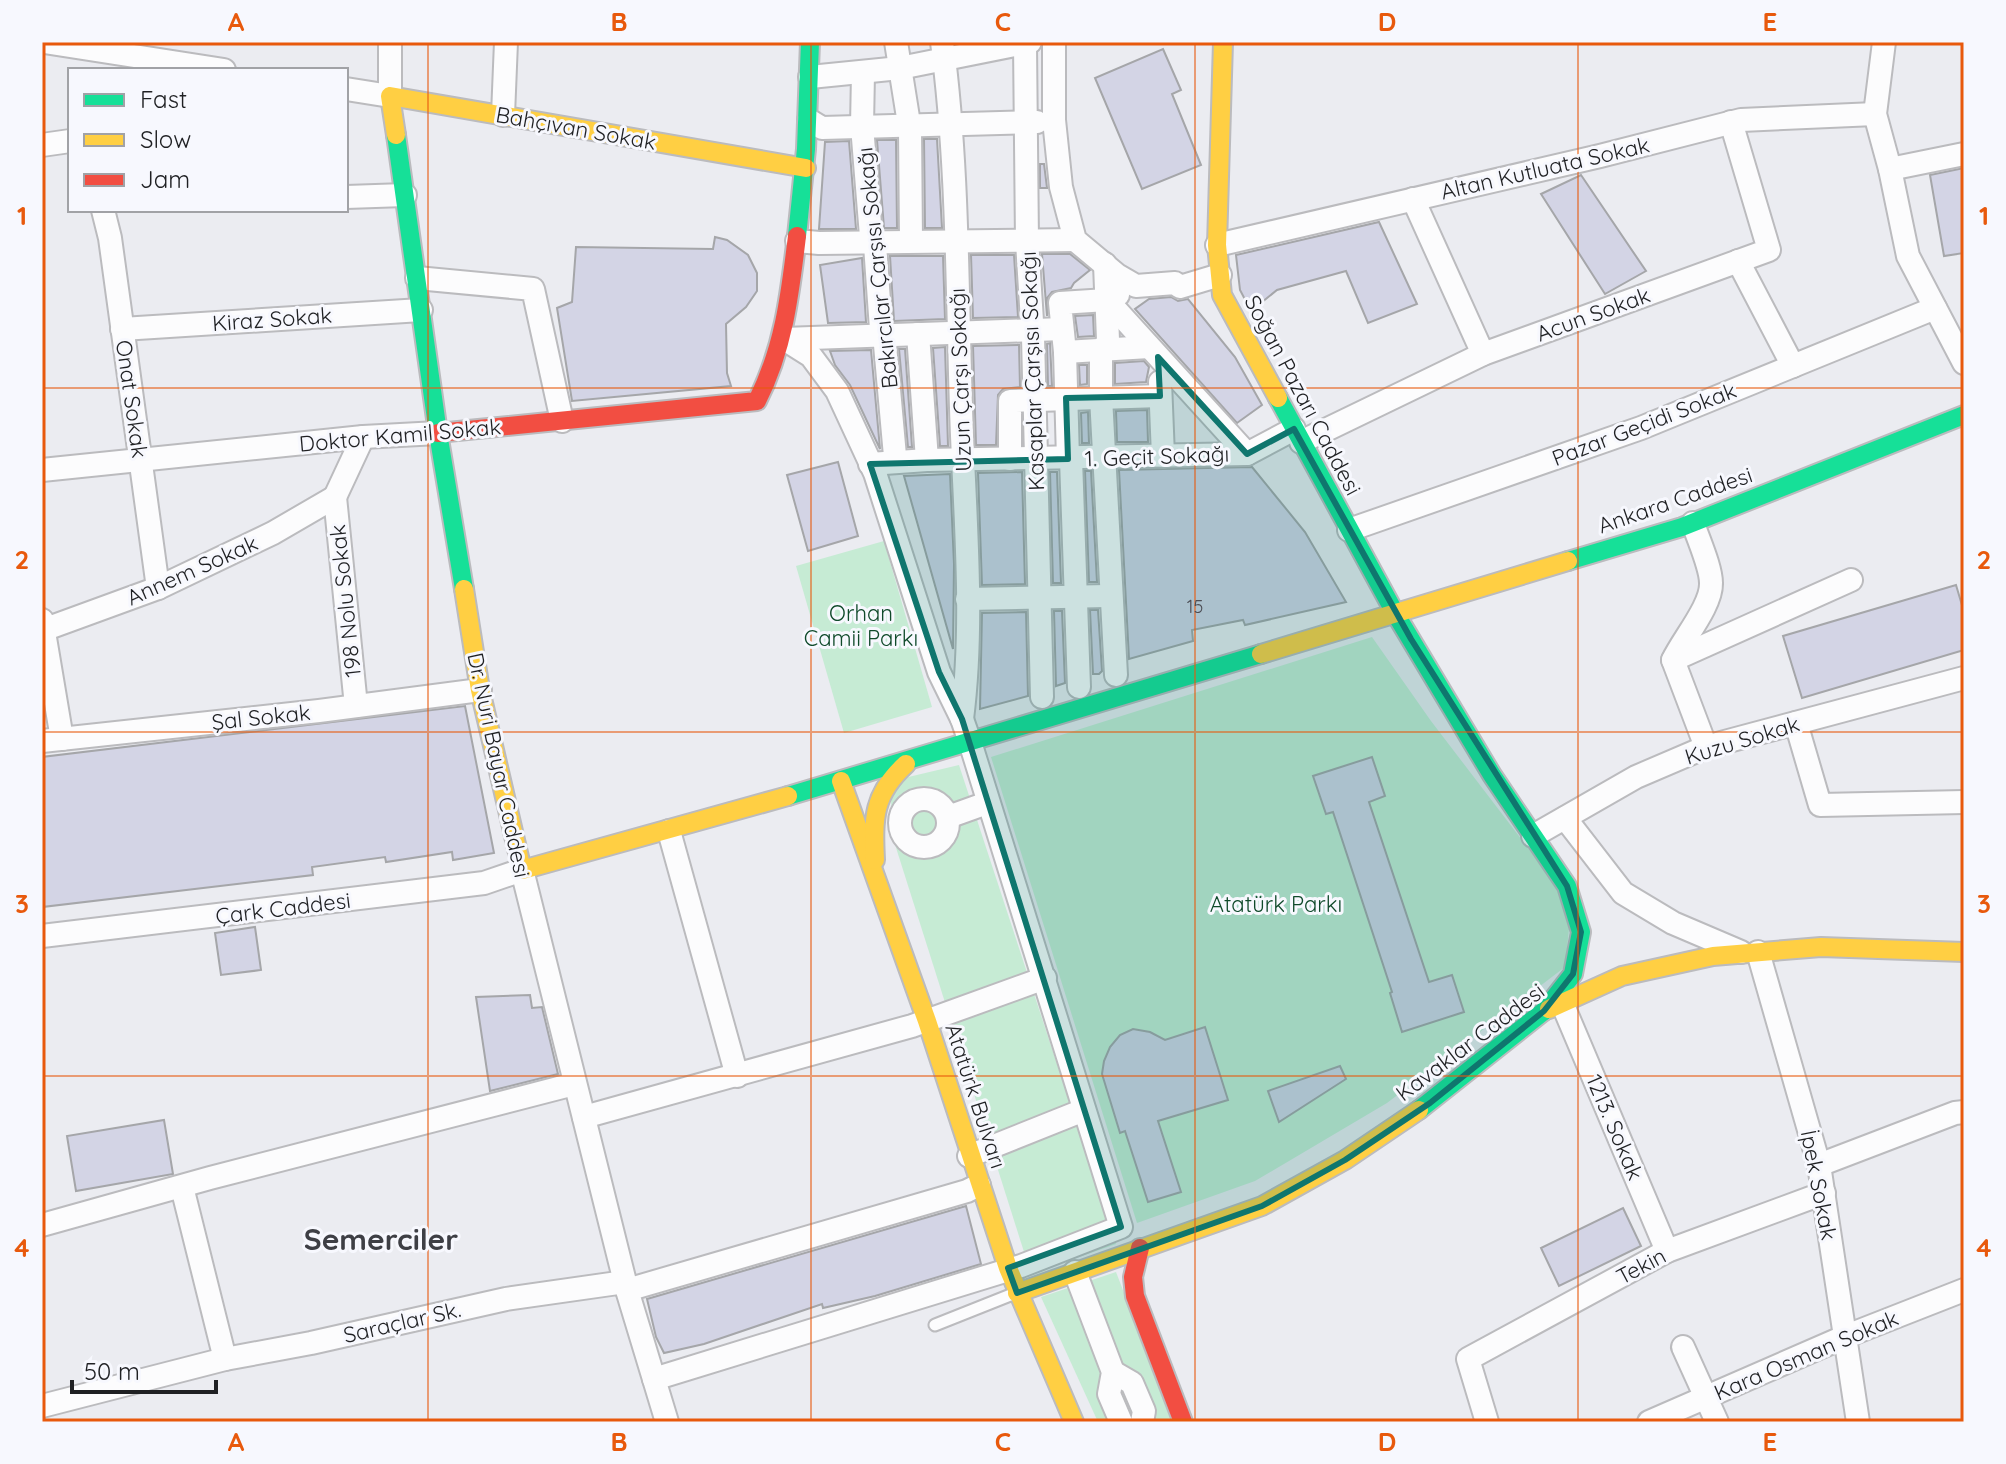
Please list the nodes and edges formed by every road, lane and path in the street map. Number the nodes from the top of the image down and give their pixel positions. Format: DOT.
graph roads {
  1 [pos="44,42"];
  2 [pos="390,42"];
  3 [pos="506,42"];
  4 [pos="810,42"];
  5 [pos="896,42"];
  6 [pos="1054,42"];
  7 [pos="1223,42"];
  8 [pos="1884,42"];
  9 [pos="1027,43"];
  10 [pos="81,47"];
  11 [pos="943,51"];
  12 [pos="80,68"];
  13 [pos="212,68"];
  14 [pos="900,68"];
  15 [pos="863,73"];
  16 [pos="810,77"];
  17 [pos="348,89"];
  18 [pos="390,96"];
  19 [pos="1875,114"];
  20 [pos="503,115"];
  21 [pos="809,120"];
  22 [pos="1054,120"];
  23 [pos="1731,122"];
  24 [pos="1025,123"];
  25 [pos="950,124"];
  26 [pos="909,125"];
  27 [pos="862,126"];
  28 [pos="68,141"];
  29 [pos="42,145"];
  30 [pos="1964,154"];
  31 [pos="806,168"];
  32 [pos="1890,169"];
  33 [pos="405,195"];
  34 [pos="348,197"];
  35 [pos="1413,199"];
  36 [pos="103,212"];
  37 [pos="911,240"];
  38 [pos="955,240"];
  39 [pos="1075,240"];
  40 [pos="797,241"];
  41 [pos="873,241"];
  42 [pos="1027,242"];
  43 [pos="1217,245"];
  44 [pos="1738,261"];
  45 [pos="1105,264"];
  46 [pos="1220,275"];
  47 [pos="417,278"];
  48 [pos="1136,286"];
  49 [pos="1107,300"];
  50 [pos="1935,308"];
  51 [pos="421,310"];
  52 [pos="122,329"];
  53 [pos="1062,329"];
  54 [pos="1032,331"];
  55 [pos="918,334"];
  56 [pos="958,334"];
  57 [pos="883,337"];
  58 [pos="784,339"];
  59 [pos="1103,351"];
  60 [pos="1065,352"];
  61 [pos="1154,352"];
  62 [pos="1483,354"];
  63 [pos="1964,363"];
  64 [pos="1793,366"];
  65 [pos="1160,396"];
  66 [pos="1101,397"];
  67 [pos="1066,398"];
  68 [pos="1034,399"];
  69 [pos="1964,415"];
  70 [pos="562,421"];
  71 [pos="438,433"];
  72 [pos="1297,436"];
  73 [pos="363,437"];
  74 [pos="1247,454"];
  75 [pos="1163,456"];
  76 [pos="1104,458"];
  77 [pos="1010,459"];
  78 [pos="1036,459"];
  79 [pos="1070,459"];
  80 [pos="140,460"];
  81 [pos="927,460"];
  82 [pos="963,460"];
  83 [pos="881,463"];
  84 [pos="42,470"];
  85 [pos="335,497"];
  86 [pos="1693,523"];
  87 [pos="1349,530"];
  88 [pos="1851,580"];
  89 [pos="158,588"];
  90 [pos="1074,595"];
  91 [pos="1106,596"];
  92 [pos="1040,597"];
  93 [pos="967,599"];
  94 [pos="1395,613"];
  95 [pos="43,625"];
  96 [pos="1673,660"];
  97 [pos="1116,675"];
  98 [pos="1964,678"];
  99 [pos="1079,687"];
  100 [pos="480,690"];
  101 [pos="1042,697"];
  102 [pos="356,706"];
  103 [pos="962,719"];
  104 [pos="1796,723"];
  105 [pos="52,740"];
  106 [pos="970,742"];
  107 [pos="1706,747"];
  108 [pos="911,760"];
  109 [pos="841,781"];
  110 [pos="1964,802"];
  111 [pos="987,803"];
  112 [pos="948,817"];
  113 [pos="1565,818"];
  114 [pos="669,831"];
  115 [pos="1533,836"];
  116 [pos="522,870"];
  117 [pos="876,878"];
  118 [pos="42,936"];
  119 [pos="1964,952"];
  120 [pos="1752,953"];
  121 [pos="1045,978"];
  122 [pos="1553,1007"];
  123 [pos="927,1021"];
  124 [pos="737,1076"];
  125 [pos="574,1084"];
  126 [pos="1084,1110"];
  127 [pos="1964,1112"];
  128 [pos="584,1117"];
  129 [pos="969,1156"];
  130 [pos="1819,1165"];
  131 [pos="979,1185"];
  132 [pos="182,1187"];
  133 [pos="1824,1193"];
  134 [pos="42,1225"];
  135 [pos="1132,1251"];
  136 [pos="1667,1251"];
  137 [pos="1008,1268"];
  138 [pos="1075,1272"];
  139 [pos="626,1286"];
  140 [pos="1964,1290"];
  141 [pos="1017,1293"];
  142 [pos="935,1325"];
  143 [pos="1844,1337"];
  144 [pos="1683,1347"];
  145 [pos="225,1359"];
  146 [pos="1113,1372"];
  147 [pos="654,1379"];
  148 [pos="1707,1396"];
  149 [pos="42,1406"];
  150 [pos="667,1422"];
  151 [pos="1074,1422"];
  152 [pos="1121,1422"];
  153 [pos="1142,1422"];
  154 [pos="1183,1422"];
  155 [pos="1487,1422"];
  156 [pos="1649,1422"];
  157 [pos="1717,1422"];
  158 [pos="1858,1422"];
  1 -- 10 [label="street"];
  2 -- 18 [label="street"];
  3 -- 20 [label="street"];
  4 -- 16 [label="main road"];
  5 -- 14 [label="street"];
  6 -- 22 [label="street"];
  7 -- 43 [label="main road, Soğan Pazarı Caddesi"];
  8 -- 19 [label="street"];
  9 -- 11 [label="street"];
  9 -- 24 [label="street, Kasaplar Çarşısı Sokağı"];
  10 -- 12 [label="street"];
  10 -- 13 [label="street"];
  11 -- 14 [label="street"];
  11 -- 25 [label="street, Uzun Çarşı Sokağı"];
  14 -- 15 [label="street"];
  14 -- 26 [label="street"];
  15 -- 16 [label="street"];
  15 -- 27 [label="street, Bakırcılar Çarşısı Sokağı"];
  16 -- 21 [label="main road"];
  17 -- 18 [label="street, Bahçıvan Sokak"];
  18 -- 20 [label="main road, Bahçıvan Sokak"];
  18 -- 33 [label="main road, Dr. Nuri Bayar Caddesi"];
  19 -- 23 [label="street, Altan Kutluata Sokak"];
  19 -- 32 [label="street"];
  20 -- 31 [label="main road, Bahçıvan Sokak"];
  21 -- 27 [label="street"];
  21 -- 31 [label="main road"];
  22 -- 24 [label="street"];
  22 -- 39 [label="street"];
  23 -- 35 [label="street, Altan Kutluata Sokak"];
  23 -- 44 [label="street, Acun Sokak"];
  24 -- 25 [label="street"];
  24 -- 42 [label="street, Kasaplar Çarşısı Sokağı"];
  25 -- 26 [label="street"];
  25 -- 38 [label="street, Uzun Çarşı Sokağı"];
  26 -- 27 [label="street"];
  26 -- 37 [label="street"];
  27 -- 41 [label="street, Bakırcılar Çarşısı Sokağı"];
  28 -- 29 [label="street"];
  30 -- 32 [label="street"];
  31 -- 40 [label="main road"];
  32 -- 50 [label="street"];
  33 -- 34 [label="street"];
  33 -- 47 [label="main road, Dr. Nuri Bayar Caddesi"];
  35 -- 43 [label="street, Altan Kutluata Sokak"];
  35 -- 62 [label="street"];
  36 -- 52 [label="street, Onat Sokak"];
  37 -- 38 [label="street"];
  37 -- 41 [label="street"];
  38 -- 42 [label="street"];
  38 -- 56 [label="street, Uzun Çarşı Sokağı"];
  39 -- 42 [label="street"];
  39 -- 45 [label="street"];
  40 -- 41 [label="street"];
  40 -- 58 [label="main road"];
  41 -- 57 [label="street, Bakırcılar Çarşısı Sokağı"];
  42 -- 54 [label="street, Kasaplar Çarşısı Sokağı"];
  43 -- 46 [label="main road, Soğan Pazarı Caddesi"];
  44 -- 62 [label="street, Acun Sokak"];
  44 -- 64 [label="street"];
  45 -- 48 [label="street"];
  45 -- 49 [label="street"];
  46 -- 48 [label="street"];
  46 -- 72 [label="main road, Soğan Pazarı Caddesi"];
  47 -- 51 [label="main road, Dr. Nuri Bayar Caddesi"];
  47 -- 70 [label="street"];
  48 -- 49 [label="street"];
  49 -- 53 [label="street"];
  49 -- 59 [label="street"];
  49 -- 61 [label="street"];
  50 -- 63 [label="street"];
  50 -- 64 [label="street, Pazar Geçidi Sokak"];
  51 -- 52 [label="street, Kiraz Sokak"];
  51 -- 71 [label="main road, Dr. Nuri Bayar Caddesi"];
  52 -- 80 [label="street, Onat Sokak"];
  53 -- 54 [label="street"];
  53 -- 60 [label="street"];
  54 -- 56 [label="street"];
  54 -- 68 [label="street, Kasaplar Çarşısı Sokağı"];
  55 -- 56 [label="street"];
  55 -- 57 [label="street"];
  55 -- 81 [label="street"];
  56 -- 82 [label="street, Uzun Çarşı Sokağı"];
  57 -- 58 [label="street"];
  57 -- 83 [label="street, Bakırcılar Çarşısı Sokağı"];
  58 -- 70 [label="main road, Doktor Kamil Sokak"];
  58 -- 83 [label="street"];
  59 -- 60 [label="street"];
  59 -- 61 [label="street"];
  59 -- 66 [label="street"];
  60 -- 67 [label="street"];
  61 -- 65 [label="street"];
  61 -- 74 [label="street"];
  62 -- 72 [label="street, Acun Sokak"];
  64 -- 87 [label="street, Pazar Geçidi Sokak"];
  65 -- 66 [label="street"];
  65 -- 75 [label="street"];
  66 -- 67 [label="street"];
  66 -- 76 [label="street"];
  67 -- 68 [label="street"];
  67 -- 79 [label="street"];
  68 -- 77 [label="street"];
  68 -- 78 [label="street, Kasaplar Çarşısı Sokağı"];
  69 -- 86 [label="main road, Ankara Caddesi"];
  70 -- 71 [label="main road, Doktor Kamil Sokak"];
  71 -- 73 [label="street, Doktor Kamil Sokak"];
  71 -- 100 [label="main road, Dr. Nuri Bayar Caddesi"];
  72 -- 74 [label="street, 1. Geçit Sokağı"];
  72 -- 87 [label="main road, Soğan Pazarı Caddesi"];
  73 -- 80 [label="street, Doktor Kamil Sokak"];
  73 -- 85 [label="street"];
  74 -- 75 [label="street, 1. Geçit Sokağı"];
  75 -- 76 [label="street, 1. Geçit Sokağı"];
  76 -- 79 [label="street, 1. Geçit Sokağı"];
  76 -- 97 [label="street"];
  77 -- 78 [label="street, 1. Geçit Sokağı"];
  77 -- 82 [label="street, 1. Geçit Sokağı"];
  78 -- 79 [label="street, 1. Geçit Sokağı"];
  78 -- 92 [label="street, Kasaplar Çarşısı Sokağı"];
  79 -- 90 [label="street"];
  80 -- 84 [label="street, Doktor Kamil Sokak"];
  80 -- 89 [label="street, Onat Sokak"];
  81 -- 82 [label="street, 1. Geçit Sokağı"];
  81 -- 83 [label="street, 1. Geçit Sokağı"];
  82 -- 93 [label="street, Uzun Çarşı Sokağı"];
  83 -- 103 [label="street"];
  85 -- 89 [label="street, Annem Sokak"];
  85 -- 102 [label="street, 198 Nolu Sokak"];
  86 -- 94 [label="main road, Ankara Caddesi"];
  86 -- 96 [label="street"];
  87 -- 94 [label="main road, Soğan Pazarı Caddesi"];
  88 -- 96 [label="street"];
  89 -- 95 [label="street, Annem Sokak"];
  90 -- 91 [label="street"];
  90 -- 92 [label="street"];
  90 -- 99 [label="street"];
  92 -- 93 [label="street"];
  92 -- 101 [label="street, Kasaplar Çarşısı Sokağı"];
  93 -- 103 [label="street, Uzun Çarşı Sokağı"];
  94 -- 106 [label="main road, Ankara Caddesi"];
  94 -- 115 [label="main road, Soğan Pazarı Caddesi"];
  95 -- 105 [label="street"];
  96 -- 107 [label="street"];
  98 -- 104 [label="street, Kuzu Sokak"];
  100 -- 102 [label="street, Şal Sokak"];
  100 -- 116 [label="main road, Dr. Nuri Bayar Caddesi"];
  102 -- 105 [label="street, Şal Sokak"];
  103 -- 106 [label="street"];
  104 -- 107 [label="street, Kuzu Sokak"];
  104 -- 110 [label="street"];
  106 -- 108 [label="main road, Ankara Caddesi"];
  106 -- 111 [label="street"];
  107 -- 113 [label="street, Kuzu Sokak"];
  108 -- 109 [label="main road, Ankara Caddesi"];
  108 -- 117 [label="main road"];
  109 -- 114 [label="main road, Ankara Caddesi"];
  109 -- 117 [label="main road, Atatürk Bulvarı"];
  111 -- 112 [label="street"];
  111 -- 121 [label="street"];
  113 -- 115 [label="street, Kuzu Sokak"];
  113 -- 120 [label="street"];
  114 -- 116 [label="main road, Ankara Caddesi"];
  114 -- 124 [label="street"];
  115 -- 122 [label="main road, Soğan Pazarı Caddesi"];
  116 -- 118 [label="street, Çark Caddesi"];
  116 -- 125 [label="street, Dr. Nuri Bayar Caddesi"];
  117 -- 123 [label="main road, Atatürk Bulvarı"];
  119 -- 120 [label="main road, Kavaklar Caddesi"];
  120 -- 122 [label="main road, Kavaklar Caddesi"];
  120 -- 130 [label="street, İpek Sokak"];
  121 -- 123 [label="street"];
  121 -- 126 [label="street"];
  122 -- 135 [label="main road, Kavaklar Caddesi"];
  122 -- 136 [label="street, 1213. Sokak"];
  123 -- 124 [label="street"];
  123 -- 129 [label="main road, Atatürk Bulvarı"];
  124 -- 128 [label="street"];
  125 -- 128 [label="street, Dr. Nuri Bayar Caddesi"];
  125 -- 132 [label="street"];
  126 -- 129 [label="street"];
  126 -- 137 [label="street"];
  127 -- 130 [label="street"];
  128 -- 139 [label="street, Dr. Nuri Bayar Caddesi"];
  129 -- 131 [label="main road, Atatürk Bulvarı"];
  130 -- 133 [label="street, İpek Sokak"];
  131 -- 137 [label="main road, Atatürk Bulvarı"];
  131 -- 139 [label="street, Saraçlar Sk."];
  132 -- 134 [label="street"];
  132 -- 145 [label="street"];
  133 -- 136 [label="street, Tekin"];
  133 -- 143 [label="street, İpek Sokak"];
  135 -- 138 [label="main road, Kavaklar Caddesi"];
  135 -- 154 [label="main road"];
  136 -- 155 [label="street, Tekin"];
  137 -- 141 [label="main road, Atatürk Bulvarı"];
  137 -- 147 [label="street"];
  138 -- 141 [label="main road, Kavaklar Caddesi"];
  138 -- 146 [label="street"];
  139 -- 145 [label="street, Saraçlar Sk."];
  139 -- 147 [label="street, Dr. Nuri Bayar Caddesi"];
  140 -- 143 [label="street, Kara Osman Sokak"];
  141 -- 142 [label="lane"];
  141 -- 151 [label="main road, Atatürk Bulvarı"];
  143 -- 148 [label="street, Kara Osman Sokak"];
  143 -- 158 [label="street, İpek Sokak"];
  144 -- 148 [label="street"];
  145 -- 149 [label="street, Saraçlar Sk."];
  146 -- 152 [label="street"];
  146 -- 153 [label="street"];
  147 -- 150 [label="street, Dr. Nuri Bayar Caddesi"];
  148 -- 156 [label="street, Kara Osman Sokak"];
  148 -- 157 [label="street"];
}
